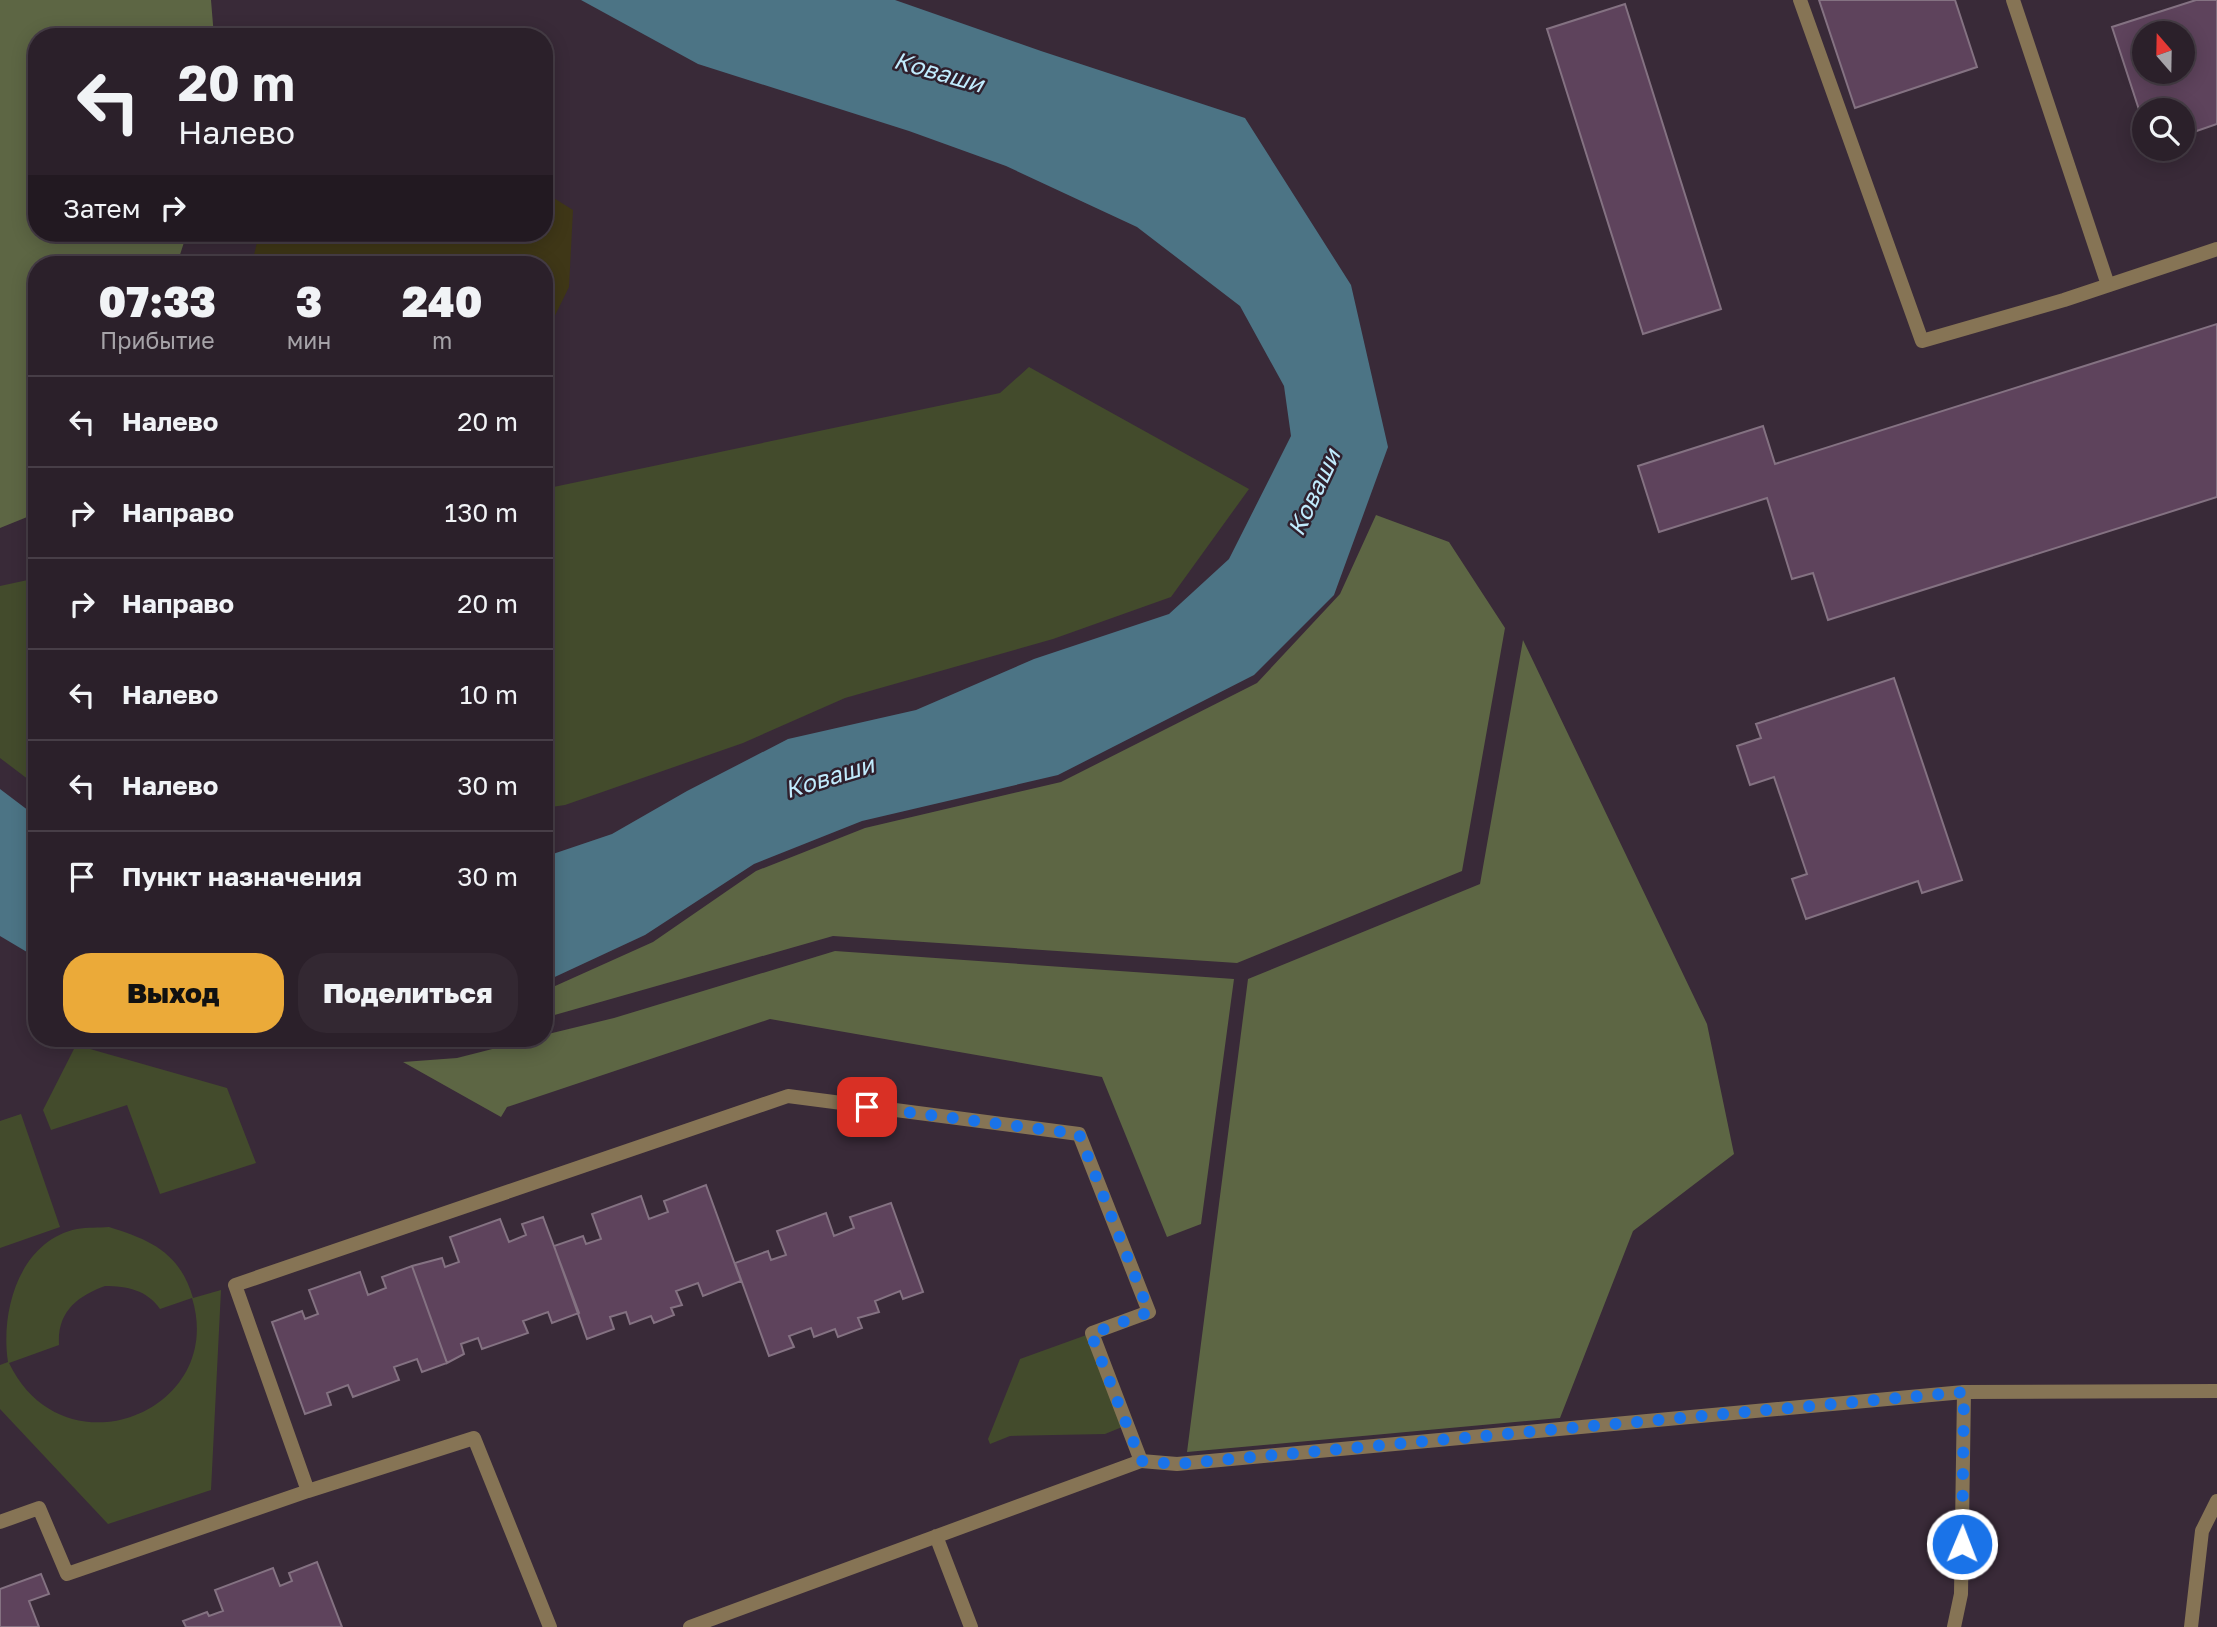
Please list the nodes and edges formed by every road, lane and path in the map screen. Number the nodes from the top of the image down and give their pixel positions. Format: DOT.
graph roads {
  1 [pos="1800,0"];
  2 [pos="2012,0"];
  3 [pos="2217,249"];
  4 [pos="2108,285"];
  5 [pos="2217,1391"];
  6 [pos="1964,1392"];
  7 [pos="1141,1461"];
  8 [pos="308,1491"];
  9 [pos="2217,1501"];
  10 [pos="0,1522"];
  11 [pos="936,1536"];
  12 [pos="550,1627"];
  13 [pos="690,1627"];
  14 [pos="971,1627"];
  15 [pos="1954,1627"];
  16 [pos="2191,1627"];
  1 -- 4 [label="street"];
  2 -- 4 [label="street"];
  3 -- 4 [label="street"];
  5 -- 6 [label="street"];
  6 -- 7 [label="street"];
  6 -- 15 [label="street"];
  7 -- 8 [label="street"];
  7 -- 11 [label="street"];
  8 -- 10 [label="street"];
  8 -- 12 [label="street"];
  9 -- 16 [label="street"];
  11 -- 13 [label="street"];
  11 -- 14 [label="street"];
}
